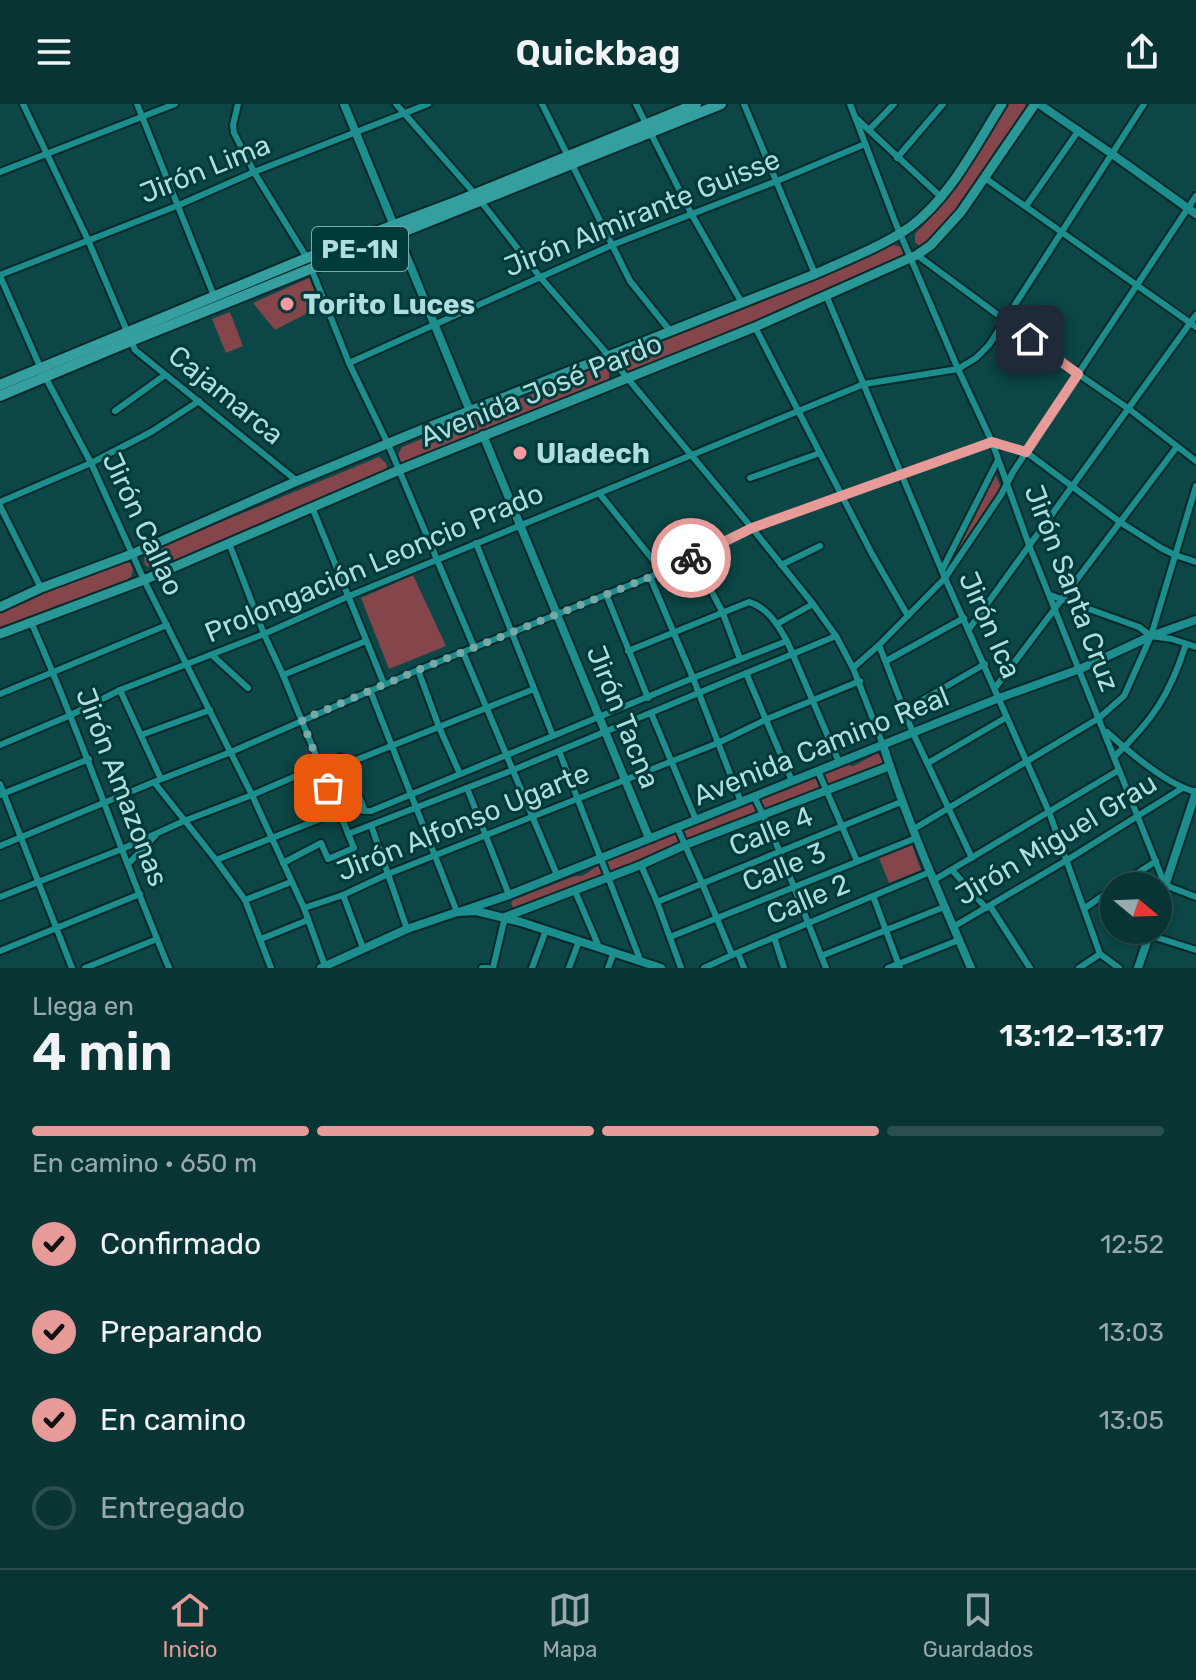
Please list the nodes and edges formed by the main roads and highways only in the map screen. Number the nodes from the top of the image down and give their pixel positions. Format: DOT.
graph roads {
  1 [pos="344,104"];
  2 [pos="694,104"];
  3 [pos="721,104"];
  4 [pos="1002,104"];
  5 [pos="1037,104"];
  6 [pos="649,128"];
  7 [pos="1192,211"];
  8 [pos="397,229"];
  9 [pos="309,263"];
  10 [pos="129,336"];
  11 [pos="44,373"];
  12 [pos="0,385"];
  13 [pos="0,396"];
  14 [pos="470,411"];
  15 [pos="483,435"];
  16 [pos="0,607"];
  17 [pos="1196,620"];
  18 [pos="0,634"];
  19 [pos="883,745"];
  20 [pos="890,766"];
  21 [pos="1196,792"];
  22 [pos="649,838"];
  23 [pos="1169,872"];
  24 [pos="460,911"];
  25 [pos="505,917"];
  26 [pos="1146,944"];
  27 [pos="646,965"];
  28 [pos="323,967"];
  29 [pos="661,968"];
  30 [pos="971,968"];
  31 [pos="1138,968"];
  1 -- 8 [label="main road"];
  2 -- 6 [label="highway, PE-1N"];
  3 -- 6 [label="highway, PE-1N"];
  4 -- 14 [label="main road, Avenida José Pardo"];
  5 -- 7 [label="main road"];
  5 -- 15 [label="main road, Avenida José Pardo"];
  6 -- 8 [label="highway, PE-1N"];
  8 -- 9 [label="highway, PE-1N"];
  8 -- 14 [label="main road"];
  9 -- 10 [label="highway, PE-1N"];
  9 -- 10 [label="highway, PE-1N"];
  10 -- 11 [label="highway, PE-1N"];
  11 -- 12 [label="highway, PE-1N"];
  11 -- 13 [label="highway, PE-1N"];
  14 -- 16 [label="main road, Avenida José Pardo"];
  15 -- 18 [label="main road, Avenida José Pardo"];
  15 -- 22 [label="main road, Jirón Tacna"];
  17 -- 19 [label="main road, Avenida Camino Real"];
  19 -- 20 [label="main road"];
  19 -- 22 [label="main road, Avenida Camino Real"];
  20 -- 25 [label="main road"];
  20 -- 30 [label="main road"];
  21 -- 23 [label="main road"];
  22 -- 24 [label="main road, Avenida Camino Real"];
  24 -- 25 [label="main road"];
  24 -- 28 [label="main road, Avenida Camino Real"];
  25 -- 27 [label="main road"];
  26 -- 31 [label="main road"];
  27 -- 29 [label="main road"];
}
